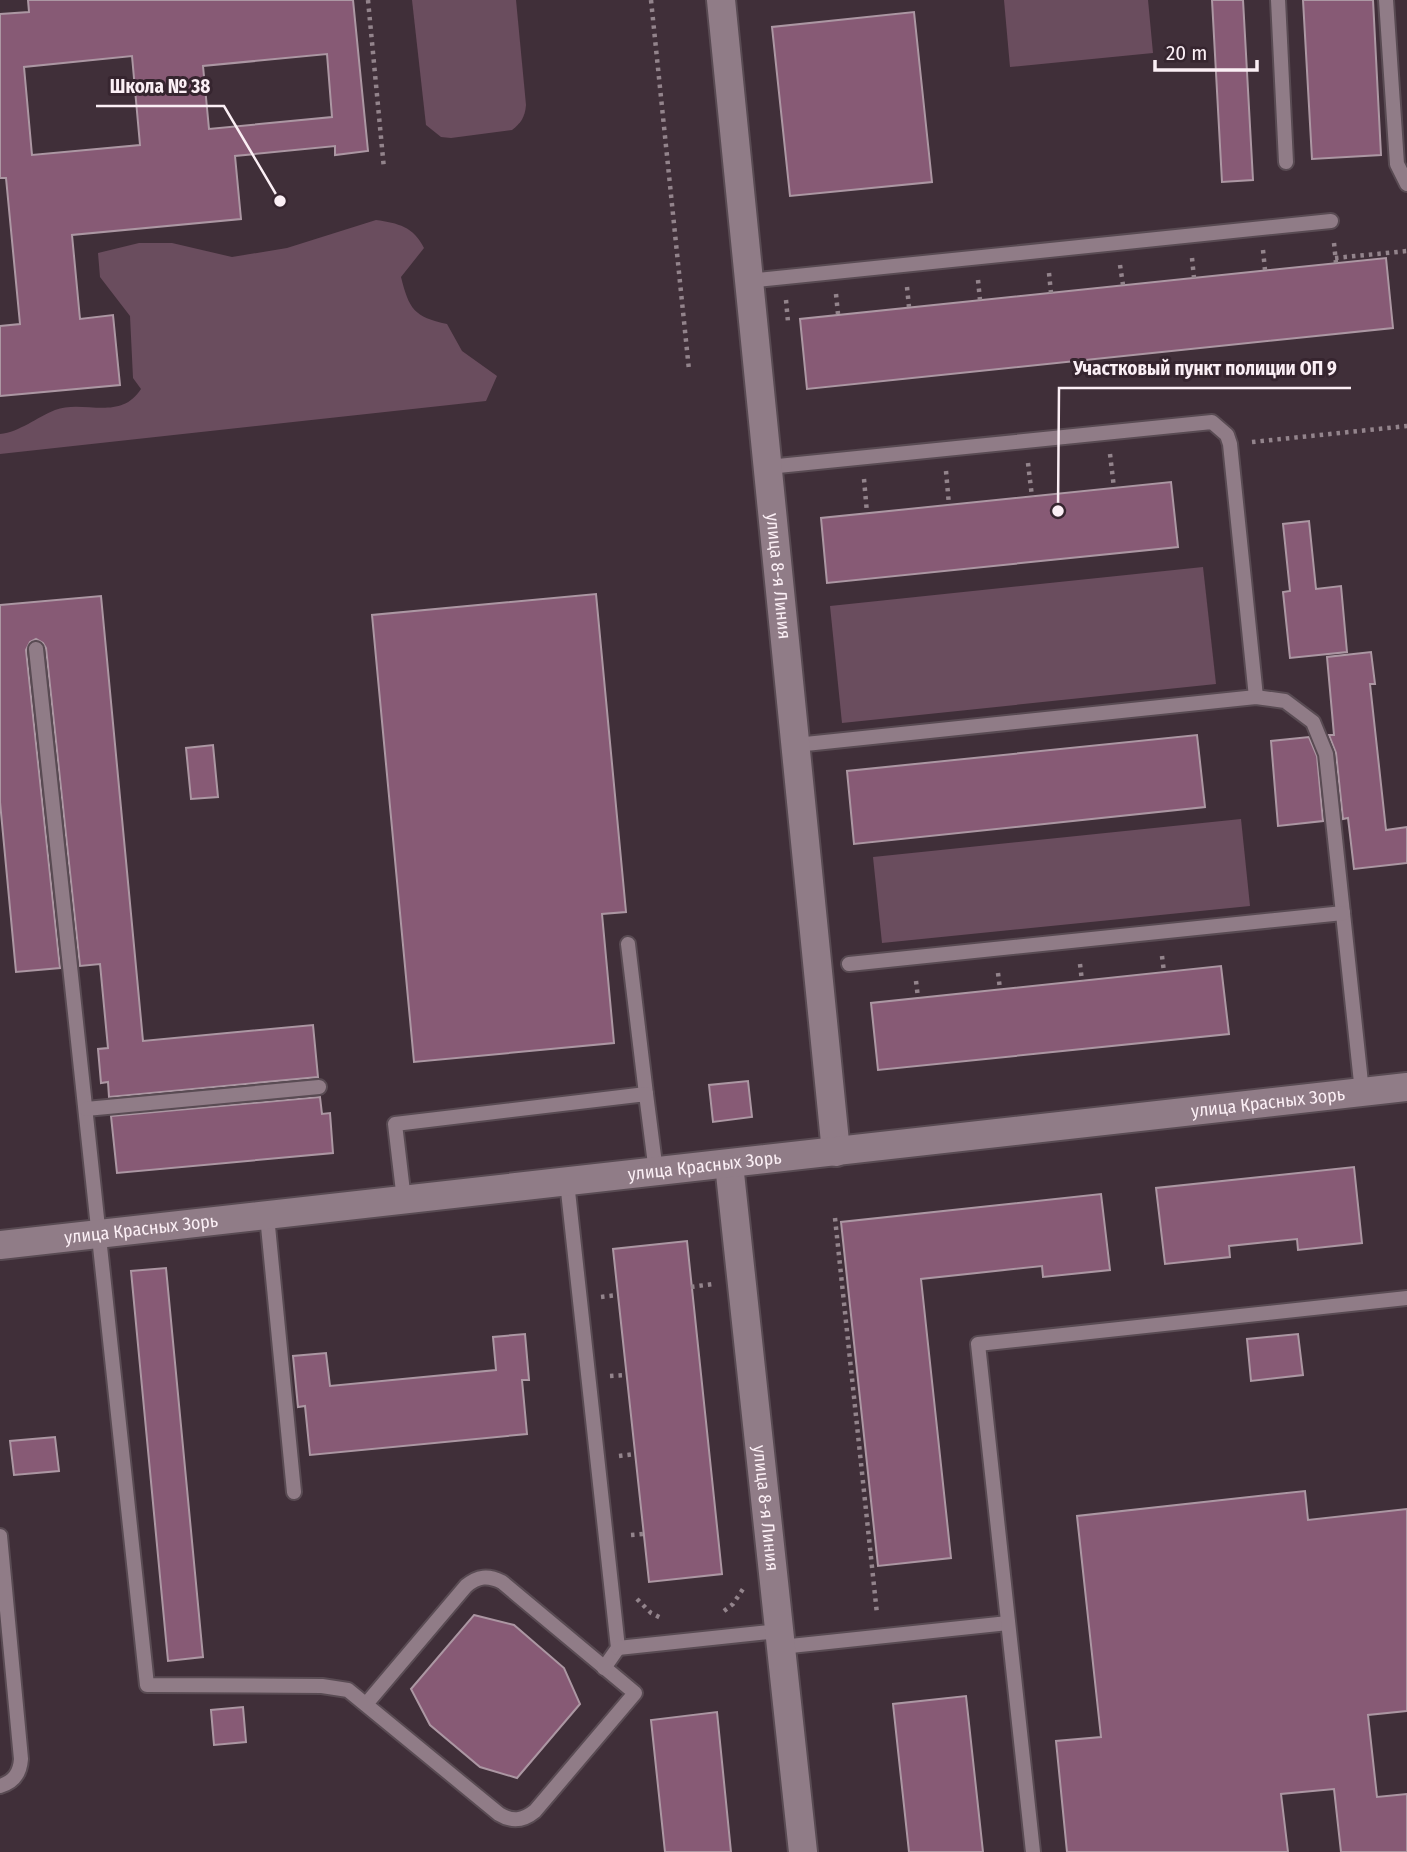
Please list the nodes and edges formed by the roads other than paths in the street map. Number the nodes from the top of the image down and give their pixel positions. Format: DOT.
graph roads {
  1 [pos="721,0"];
  2 [pos="1278,0"];
  3 [pos="1386,0"];
  4 [pos="1286,162"];
  5 [pos="1407,184"];
  6 [pos="1331,221"];
  7 [pos="748,281"];
  8 [pos="768,467"];
  9 [pos="36,649"];
  10 [pos="1256,697"];
  11 [pos="796,745"];
  12 [pos="1343,913"];
  13 [pos="628,944"];
  14 [pos="849,964"];
  15 [pos="319,1087"];
  16 [pos="1407,1087"];
  17 [pos="1362,1092"];
  18 [pos="646,1094"];
  19 [pos="86,1110"];
  20 [pos="836,1152"];
  21 [pos="729,1164"];
  22 [pos="656,1172"];
  23 [pos="567,1182"];
  24 [pos="404,1200"];
  25 [pos="267,1216"];
  26 [pos="100,1234"];
  27 [pos="0,1245"];
  28 [pos="1407,1298"];
  29 [pos="294,1492"];
  30 [pos="0,1536"];
  31 [pos="1008,1623"];
  32 [pos="780,1639"];
  33 [pos="618,1648"];
  34 [pos="604,1668"];
  35 [pos="367,1703"];
  36 [pos="0,1786"];
  37 [pos="803,1852"];
  38 [pos="1033,1852"];
  1 -- 7 [label="street, улица 8-я Линия"];
  2 -- 4 [label="lane"];
  3 -- 5 [label="lane"];
  6 -- 7 [label="lane"];
  7 -- 8 [label="street, улица 8-я Линия"];
  8 -- 10 [label="lane"];
  8 -- 11 [label="street, улица 8-я Линия"];
  9 -- 19 [label="lane"];
  10 -- 11 [label="lane"];
  10 -- 12 [label="lane"];
  11 -- 20 [label="street, улица 8-я Линия"];
  12 -- 14 [label="lane"];
  12 -- 17 [label="lane"];
  13 -- 18 [label="lane"];
  15 -- 19 [label="lane"];
  16 -- 17 [label="street, улица Красных Зорь"];
  17 -- 20 [label="street, улица Красных Зорь"];
  18 -- 22 [label="lane"];
  18 -- 24 [label="lane"];
  19 -- 26 [label="lane"];
  20 -- 21 [label="street, улица Красных Зорь"];
  21 -- 22 [label="street, улица Красных Зорь"];
  21 -- 32 [label="street, улица 8-я Линия"];
  22 -- 23 [label="street, улица Красных Зорь"];
  23 -- 24 [label="street, улица Красных Зорь"];
  23 -- 33 [label="lane"];
  24 -- 25 [label="street, улица Красных Зорь"];
  25 -- 26 [label="street, улица Красных Зорь"];
  25 -- 29 [label="lane"];
  26 -- 27 [label="street, улица Красных Зорь"];
  26 -- 35 [label="lane"];
  28 -- 31 [label="lane"];
  30 -- 36 [label="lane"];
  31 -- 32 [label="lane"];
  31 -- 38 [label="lane"];
  32 -- 33 [label="lane"];
  32 -- 37 [label="street, улица 8-я Линия"];
  33 -- 34 [label="lane"];
  34 -- 35 [label="lane"];
  34 -- 35 [label="lane"];
}
